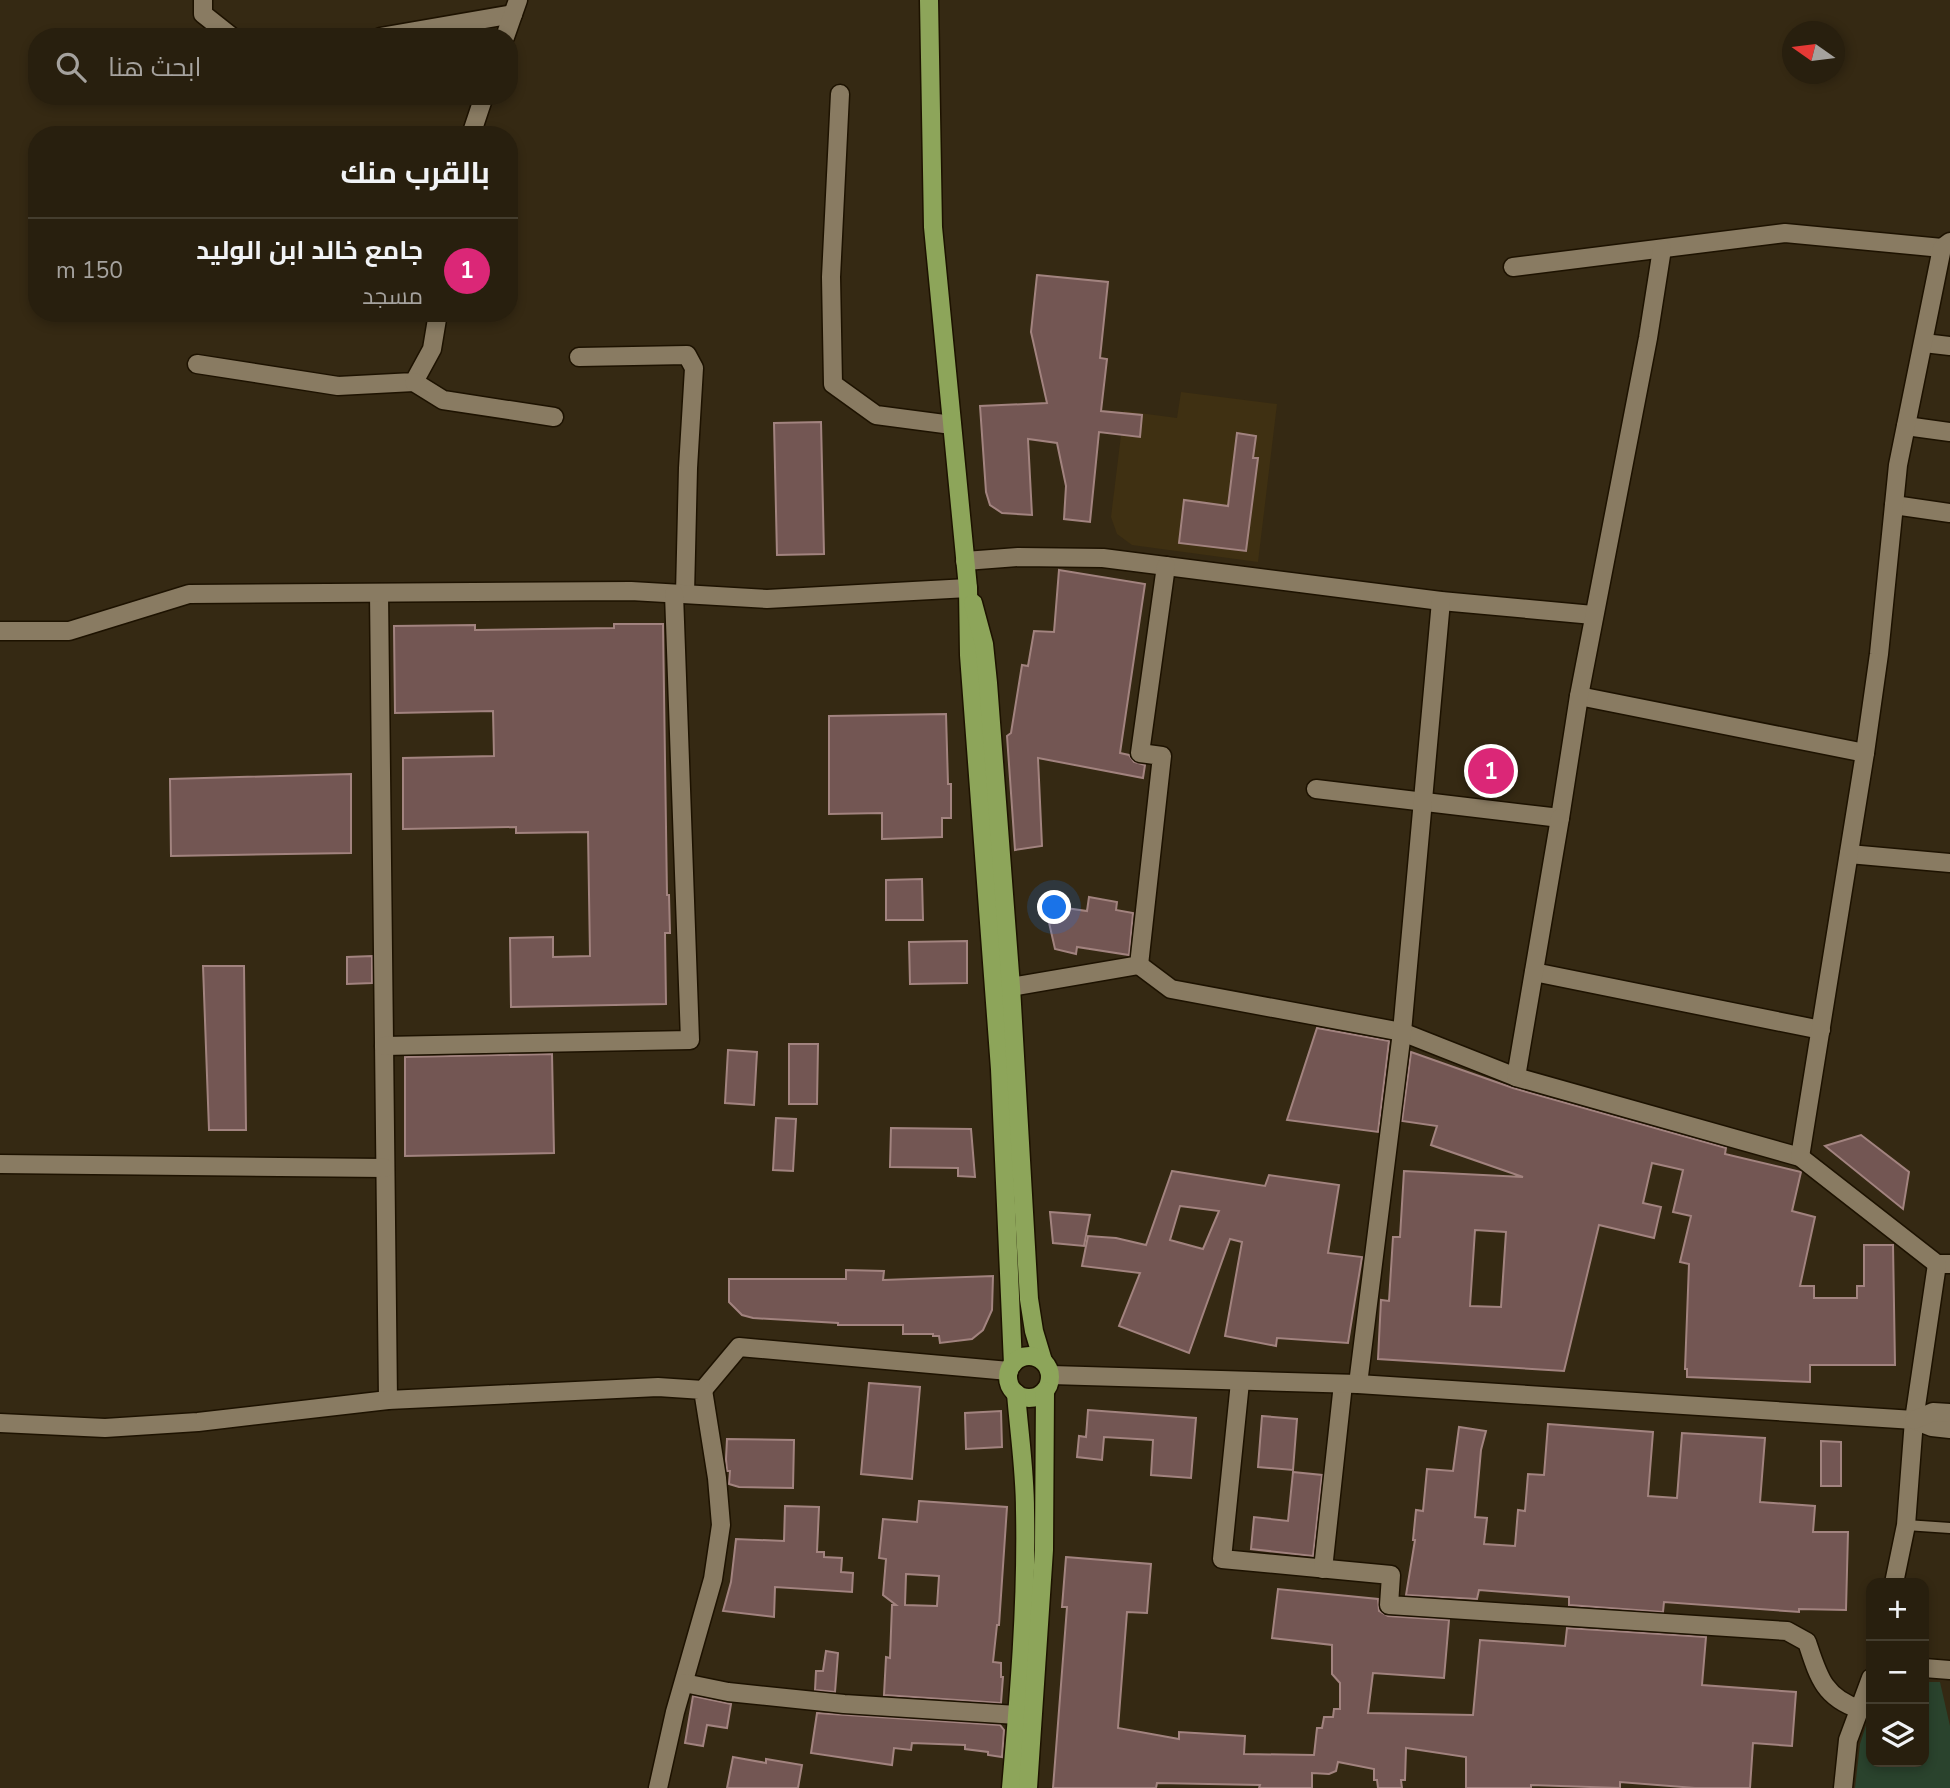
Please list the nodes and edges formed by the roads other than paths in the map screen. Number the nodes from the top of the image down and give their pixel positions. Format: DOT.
graph roads {
  1 [pos="203,0"];
  2 [pos="929,0"];
  3 [pos="515,7"];
  4 [pos="221,28"];
  5 [pos="420,28"];
  6 [pos="508,28"];
  7 [pos="840,94"];
  8 [pos="481,105"];
  9 [pos="474,126"];
  10 [pos="1946,245"];
  11 [pos="1662,249"];
  12 [pos="1513,267"];
  13 [pos="1945,270"];
  14 [pos="436,322"];
  15 [pos="1924,343"];
  16 [pos="1950,346"];
  17 [pos="579,357"];
  18 [pos="197,363"];
  19 [pos="414,383"];
  20 [pos="555,417"];
  21 [pos="953,425"];
  22 [pos="1906,426"];
  23 [pos="1950,432"];
  24 [pos="1894,505"];
  25 [pos="1950,513"];
  26 [pos="965,561"];
  27 [pos="1166,566"];
  28 [pos="968,588"];
  29 [pos="379,593"];
  30 [pos="680,594"];
  31 [pos="1441,601"];
  32 [pos="1593,615"];
  33 [pos="0,631"];
  34 [pos="1578,696"];
  35 [pos="1865,752"];
  36 [pos="1316,789"];
  37 [pos="1423,802"];
  38 [pos="1560,818"];
  39 [pos="1849,854"];
  40 [pos="1950,863"];
  41 [pos="1139,965"];
  42 [pos="1534,972"];
  43 [pos="1011,988"];
  44 [pos="1821,1030"];
  45 [pos="1402,1032"];
  46 [pos="384,1046"];
  47 [pos="1516,1077"];
  48 [pos="1800,1157"];
  49 [pos="0,1164"];
  50 [pos="385,1168"];
  51 [pos="1944,1264"];
  52 [pos="1011,1367"];
  53 [pos="1046,1376"];
  54 [pos="1240,1382"];
  55 [pos="1350,1384"];
  56 [pos="703,1390"];
  57 [pos="1016,1393"];
  58 [pos="387,1400"];
  59 [pos="1950,1413"];
  60 [pos="1914,1420"];
  61 [pos="0,1423"];
  62 [pos="1950,1429"];
  63 [pos="1025,1508"];
  64 [pos="1046,1509"];
  65 [pos="1906,1525"];
  66 [pos="1950,1528"];
  67 [pos="1323,1569"];
  68 [pos="1895,1578"];
  69 [pos="1929,1669"];
  70 [pos="1950,1672"];
  71 [pos="684,1683"];
  72 [pos="1866,1691"];
  73 [pos="1859,1709"];
  74 [pos="1017,1715"];
  75 [pos="658,1788"];
  76 [pos="1011,1788"];
  77 [pos="1028,1788"];
  78 [pos="1843,1788"];
  1 -- 4 [label="street"];
  2 -- 21 [label="main road"];
  3 -- 5 [label="street"];
  3 -- 6 [label="street"];
  7 -- 21 [label="street"];
  8 -- 9 [label="street"];
  10 -- 11 [label="street"];
  10 -- 13 [label="street"];
  11 -- 12 [label="street"];
  11 -- 32 [label="street"];
  13 -- 15 [label="street"];
  14 -- 19 [label="street"];
  15 -- 16 [label="street"];
  15 -- 22 [label="street"];
  17 -- 30 [label="street"];
  18 -- 19 [label="street"];
  19 -- 20 [label="street"];
  21 -- 26 [label="main road"];
  22 -- 23 [label="street"];
  22 -- 24 [label="street"];
  24 -- 25 [label="street"];
  24 -- 35 [label="street"];
  26 -- 27 [label="street"];
  26 -- 28 [label="main road"];
  27 -- 31 [label="street"];
  27 -- 41 [label="street"];
  28 -- 30 [label="street"];
  28 -- 43 [label="main road"];
  28 -- 52 [label="main road"];
  29 -- 30 [label="street"];
  29 -- 33 [label="street"];
  29 -- 46 [label="street"];
  30 -- 46 [label="street"];
  31 -- 32 [label="street"];
  31 -- 37 [label="street"];
  32 -- 34 [label="street"];
  34 -- 35 [label="street"];
  34 -- 38 [label="street"];
  35 -- 39 [label="street"];
  36 -- 37 [label="street"];
  37 -- 38 [label="street"];
  37 -- 45 [label="street"];
  38 -- 42 [label="street"];
  39 -- 40 [label="street"];
  39 -- 44 [label="street"];
  41 -- 43 [label="street"];
  41 -- 45 [label="street"];
  42 -- 44 [label="street"];
  42 -- 47 [label="street"];
  43 -- 53 [label="main road"];
  44 -- 48 [label="street"];
  45 -- 47 [label="street"];
  45 -- 55 [label="street"];
  46 -- 50 [label="street"];
  47 -- 48 [label="street"];
  48 -- 51 [label="street"];
  49 -- 50 [label="street"];
  50 -- 58 [label="street"];
  51 -- 60 [label="street"];
  52 -- 53 [label="main road"];
  52 -- 56 [label="street"];
  52 -- 57 [label="main road"];
  53 -- 54 [label="street"];
  53 -- 57 [label="main road"];
  53 -- 64 [label="main road"];
  54 -- 55 [label="street"];
  54 -- 67 [label="street"];
  55 -- 60 [label="street"];
  55 -- 67 [label="street"];
  56 -- 58 [label="street"];
  56 -- 71 [label="street"];
  57 -- 63 [label="main road"];
  58 -- 61 [label="street"];
  59 -- 60 [label="street"];
  60 -- 62 [label="street"];
  60 -- 65 [label="street"];
  63 -- 64 [label="main road"];
  63 -- 74 [label="main road"];
  64 -- 77 [label="main road"];
  65 -- 66 [label="lane"];
  65 -- 68 [label="street"];
  67 -- 73 [label="street"];
  69 -- 70 [label="street"];
  71 -- 74 [label="street"];
  71 -- 75 [label="street"];
  72 -- 73 [label="street"];
  73 -- 78 [label="street"];
  74 -- 76 [label="main road"];
}
